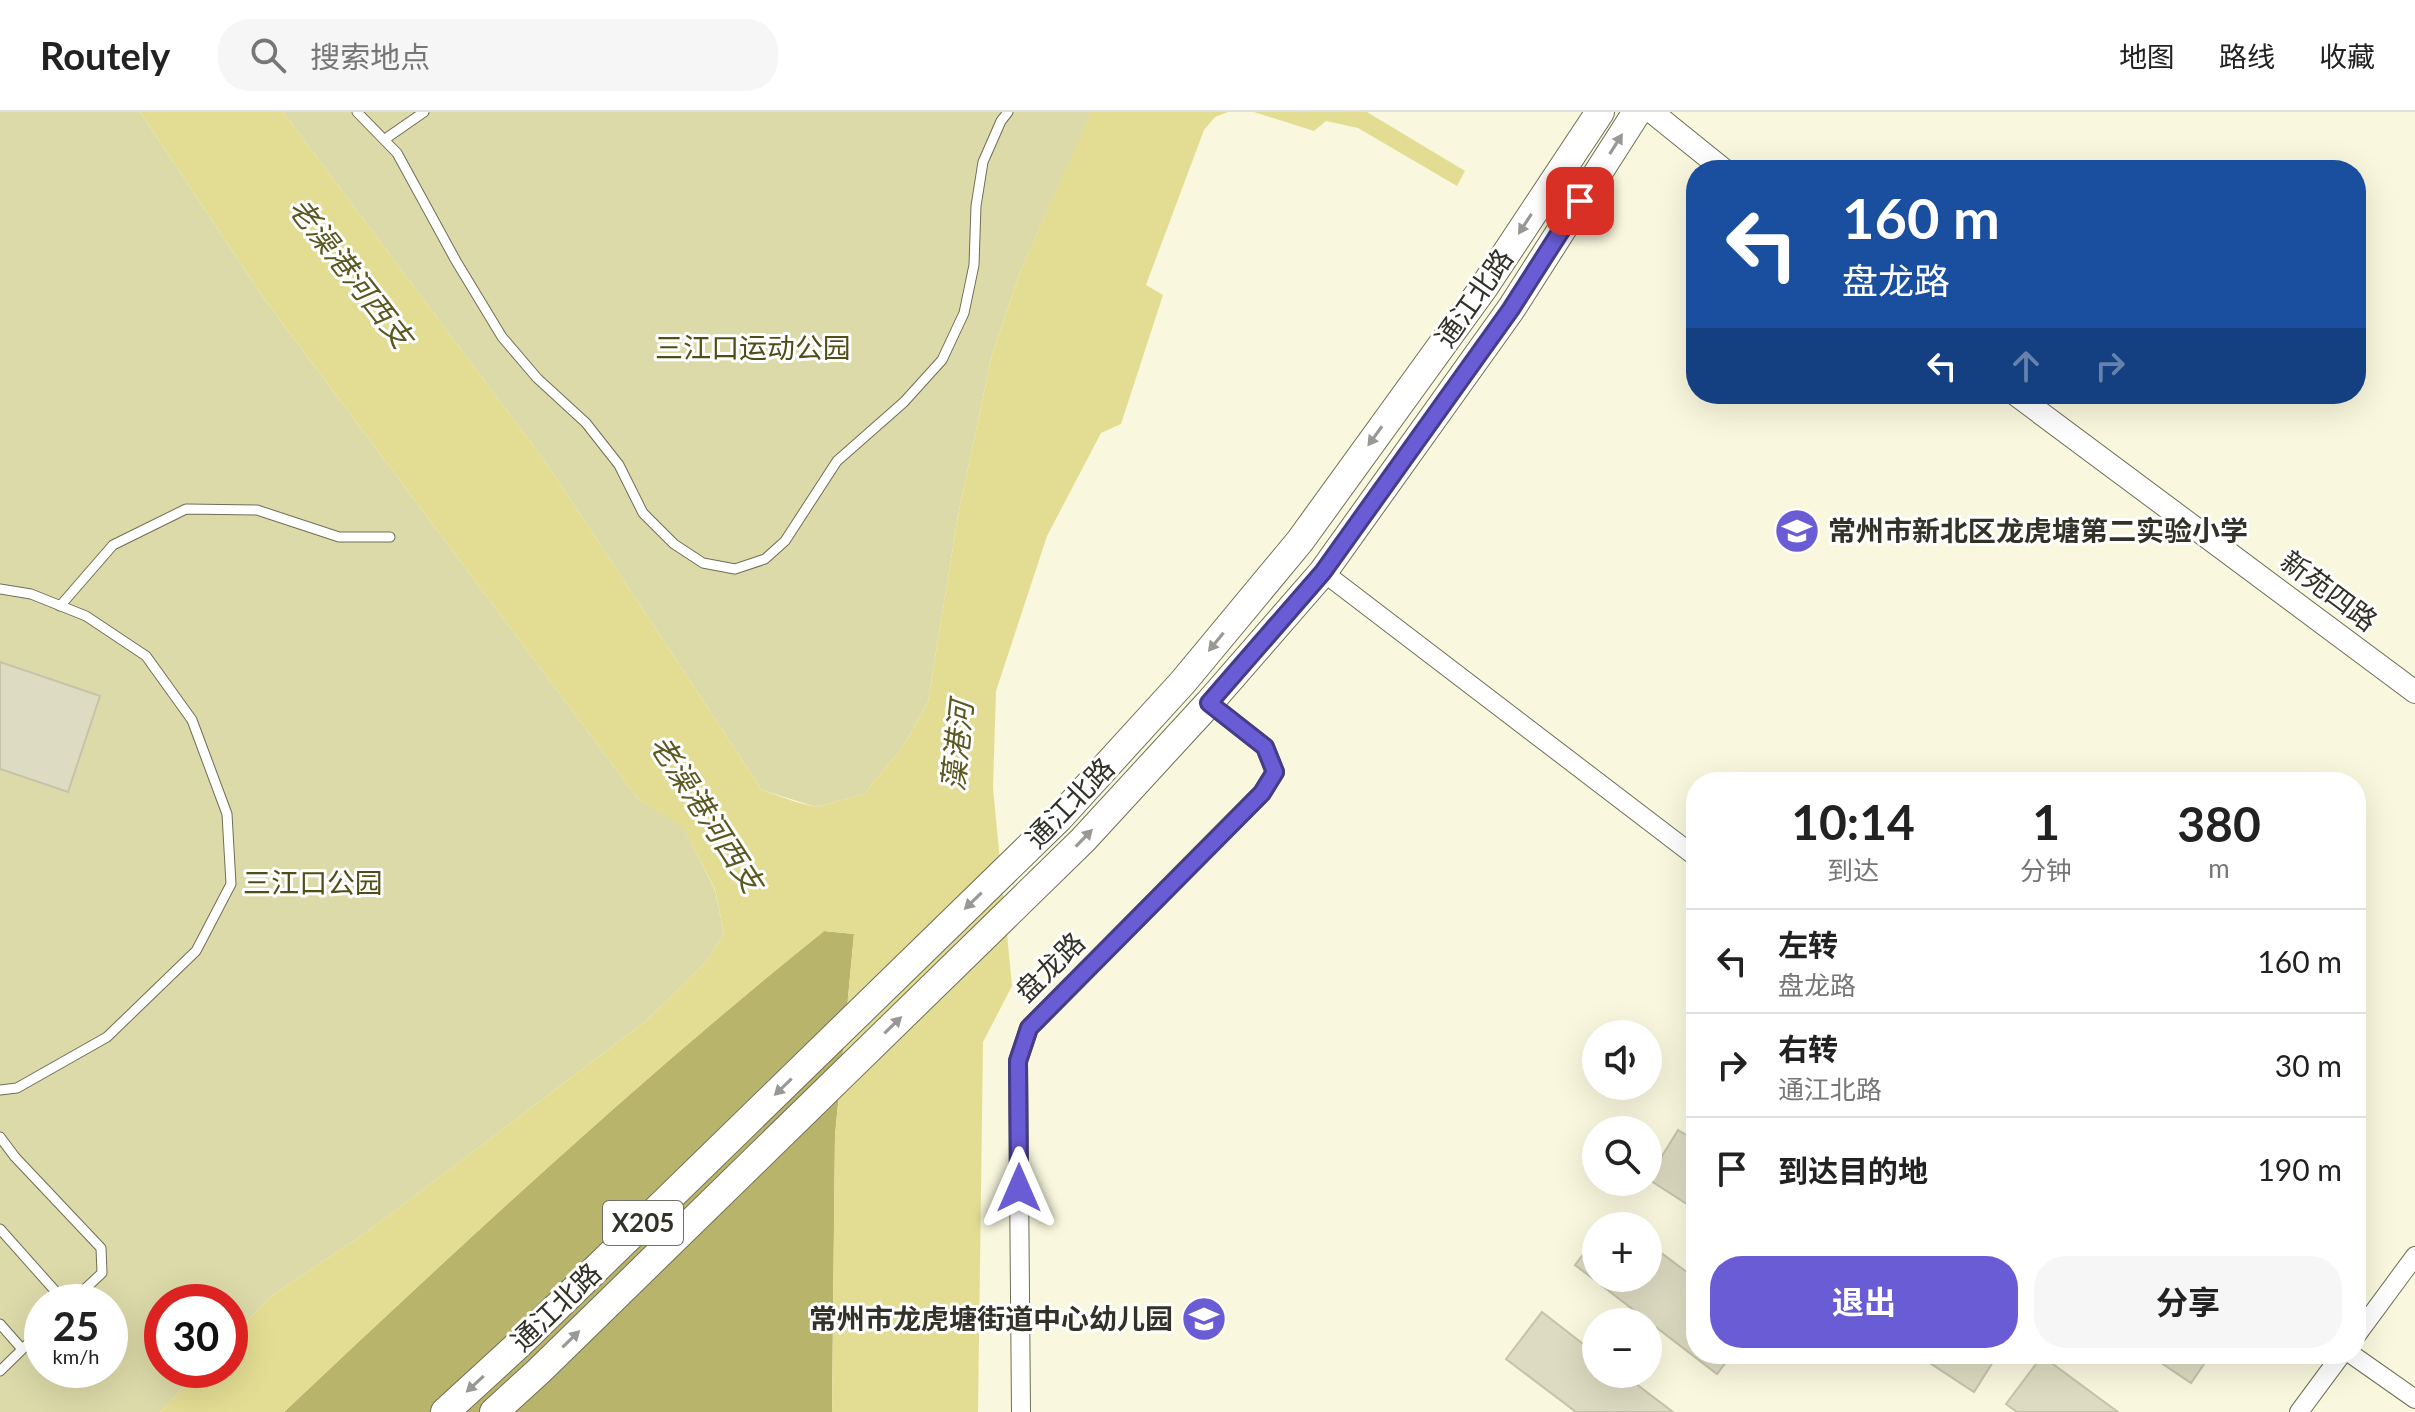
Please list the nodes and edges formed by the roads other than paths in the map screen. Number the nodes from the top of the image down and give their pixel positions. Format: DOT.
graph roads {
  1 [pos="357,112"];
  2 [pos="424,112"];
  3 [pos="1008,112"];
  4 [pos="1600,112"];
  5 [pos="1637,112"];
  6 [pos="1652,112"];
  7 [pos="388,137"];
  8 [pos="1712,160"];
  9 [pos="2028,404"];
  10 [pos="390,537"];
  11 [pos="1323,572"];
  12 [pos="0,589"];
  13 [pos="60,606"];
  14 [pos="2415,692"];
  15 [pos="1209,703"];
  16 [pos="1686,849"];
  17 [pos="0,1090"];
  18 [pos="0,1137"];
  19 [pos="0,1229"];
  20 [pos="2415,1256"];
  21 [pos="51,1284"];
  22 [pos="89,1284"];
  23 [pos="2366,1322"];
  24 [pos="0,1324"];
  25 [pos="22,1349"];
  26 [pos="2335,1364"];
  27 [pos="2365,1364"];
  28 [pos="0,1371"];
  29 [pos="2415,1399"];
  30 [pos="445,1412"];
  31 [pos="494,1412"];
  32 [pos="1021,1412"];
  33 [pos="2299,1412"];
  1 -- 3 [label="lane"];
  2 -- 7 [label="lane"];
  4 -- 30 [label="main road, 通江北路 / X205, one-way"];
  11 -- 5 [label="main road, 通江北路 / X205, one-way"];
  6 -- 8 [label="street"];
  9 -- 14 [label="street, 新苑四路"];
  10 -- 13 [label="lane"];
  11 -- 15 [label="main road, 通江北路 / X205"];
  11 -- 16 [label="street"];
  12 -- 13 [label="lane"];
  13 -- 17 [label="lane"];
  31 -- 15 [label="main road, 通江北路 / X205, one-way"];
  15 -- 32 [label="street, 盘龙路"];
  18 -- 22 [label="lane"];
  19 -- 21 [label="lane"];
  20 -- 23 [label="street"];
  24 -- 25 [label="lane"];
  25 -- 28 [label="lane"];
  26 -- 33 [label="street"];
  27 -- 29 [label="street"];
}
